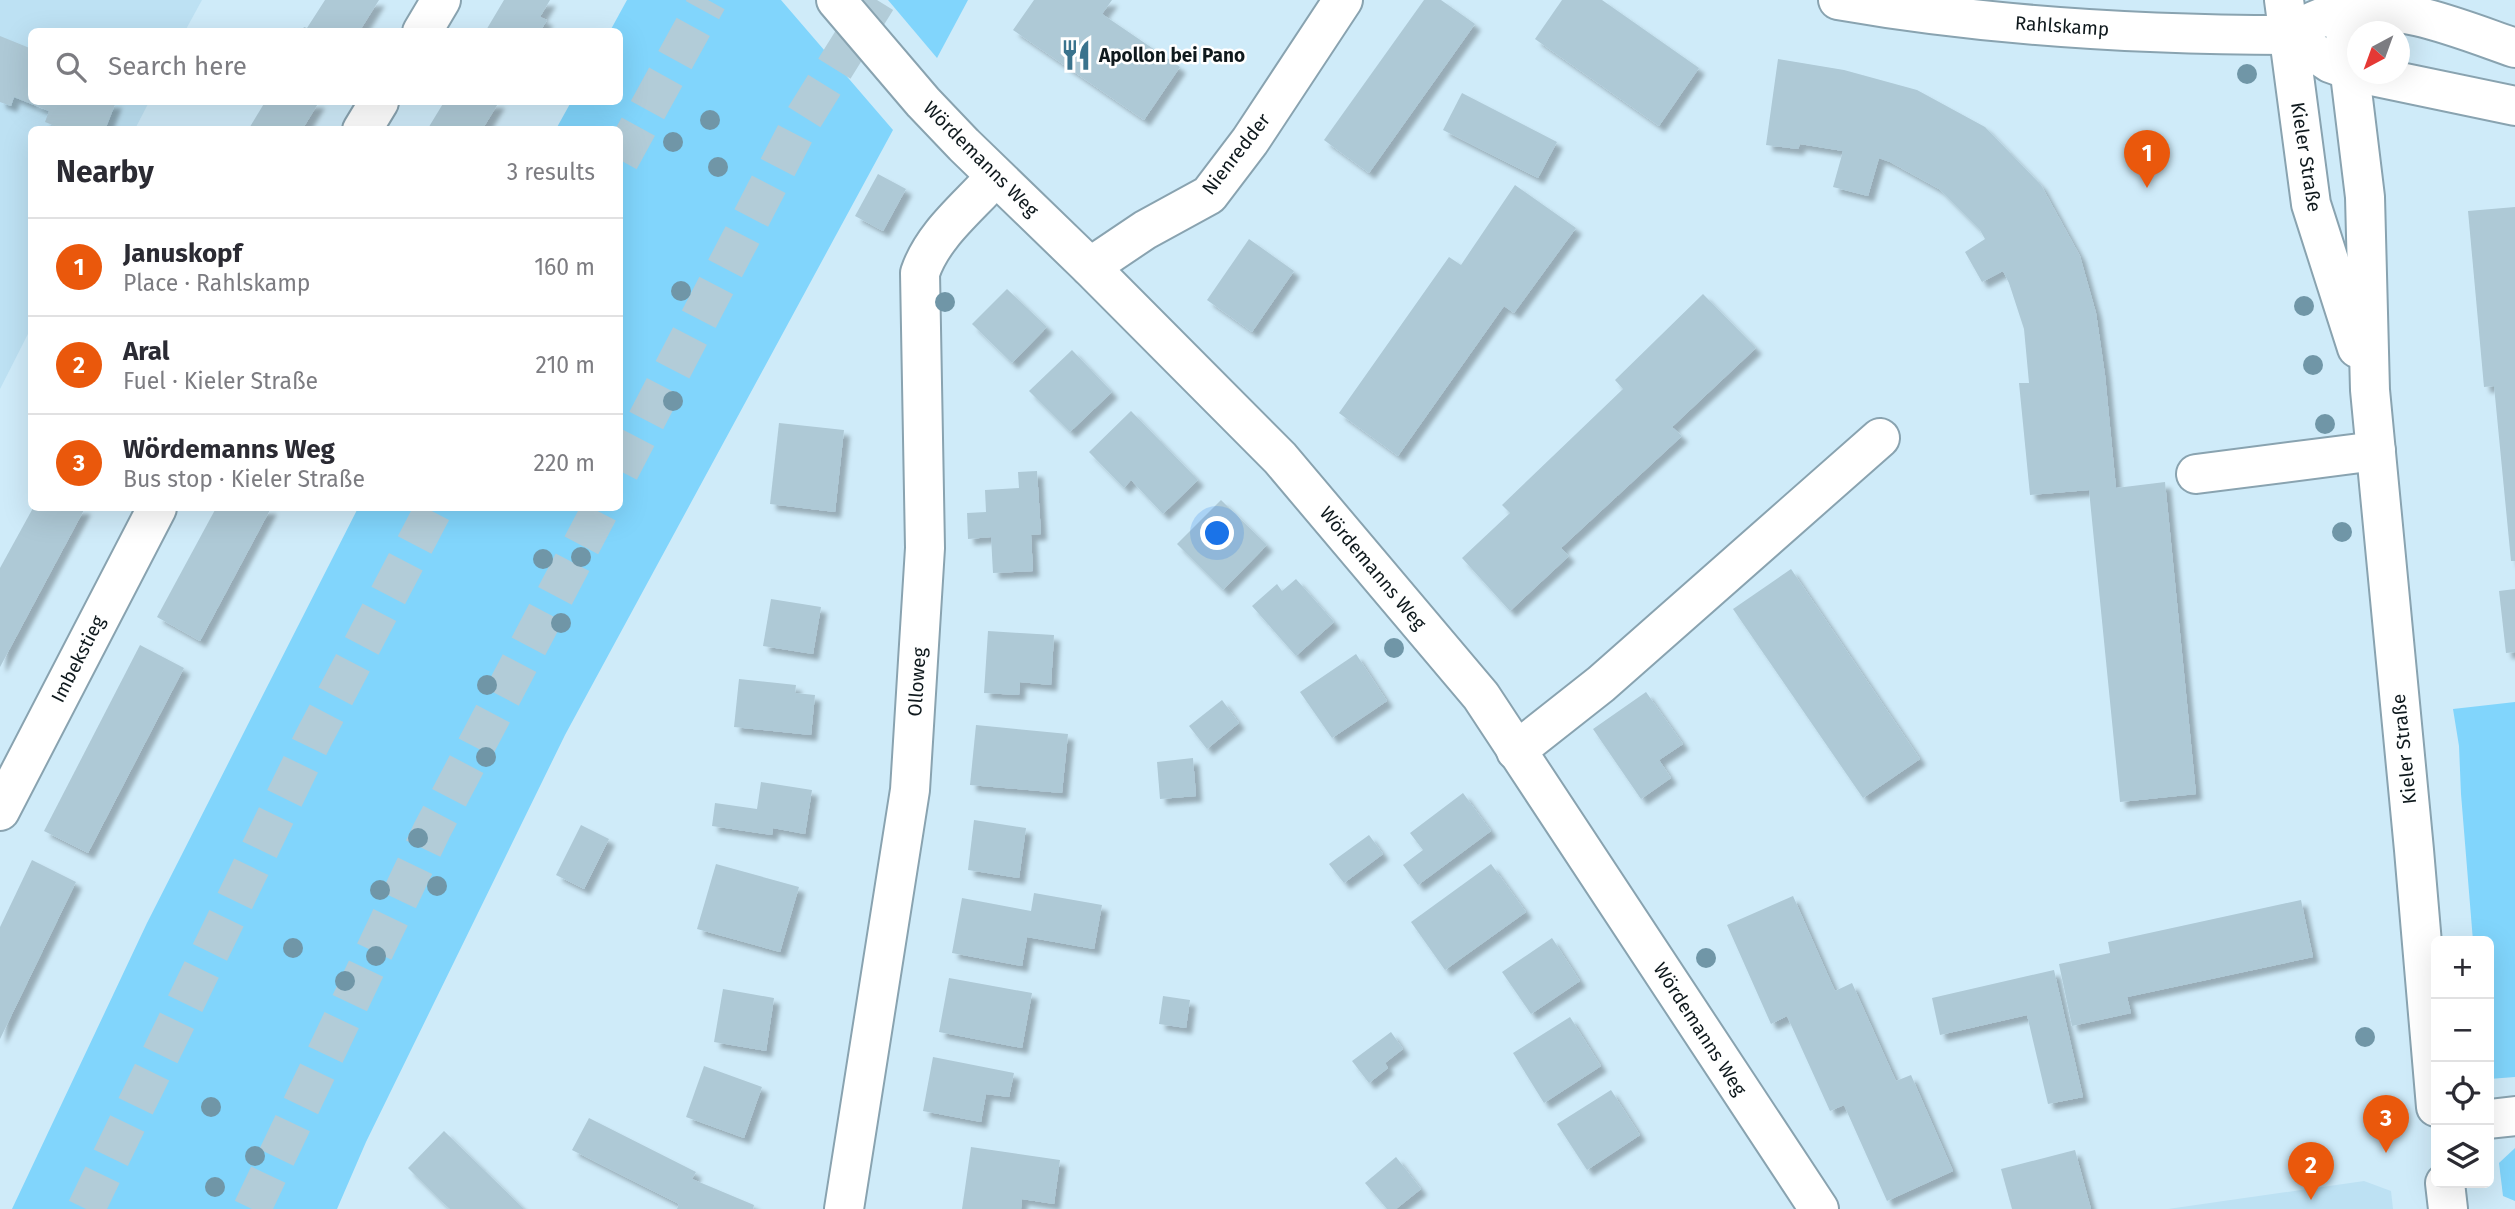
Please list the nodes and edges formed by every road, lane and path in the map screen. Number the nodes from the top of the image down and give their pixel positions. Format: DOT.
graph roads {
  1 [pos="441,0"];
  2 [pos="836,0"];
  3 [pos="1343,0"];
  4 [pos="1838,0"];
  5 [pos="2341,6"];
  6 [pos="2286,18"];
  7 [pos="424,28"];
  8 [pos="2347,32"];
  9 [pos="2515,48"];
  10 [pos="2347,68"];
  11 [pos="2357,84"];
  12 [pos="2410,84"];
  13 [pos="377,105"];
  14 [pos="2515,106"];
  15 [pos="364,126"];
  16 [pos="995,177"];
  17 [pos="1090,267"];
  18 [pos="2370,390"];
  19 [pos="1880,438"];
  20 [pos="2376,451"];
  21 [pos="2196,474"];
  22 [pos="155,511"];
  23 [pos="1516,751"];
  24 [pos="0,811"];
  25 [pos="2432,1062"];
  26 [pos="2515,1116"];
  27 [pos="2494,1118"];
  28 [pos="2446,1188"];
  29 [pos="844,1209"];
  30 [pos="1819,1209"];
  31 [pos="2448,1209"];
  1 -- 7 [label="street"];
  2 -- 16 [label="street, Wördemanns Weg"];
  3 -- 17 [label="street, Nienredder"];
  4 -- 6 [label="street, Rahlskamp"];
  5 -- 6 [label="street"];
  5 -- 8 [label="street, Kieler Straße"];
  5 -- 9 [label="street"];
  6 -- 10 [label="street"];
  6 -- 18 [label="street, Kieler Straße"];
  11 -- 18 [label="street, Kieler Straße"];
  12 -- 14 [label="street"];
  13 -- 15 [label="street"];
  16 -- 17 [label="street, Wördemanns Weg"];
  16 -- 29 [label="street, Olloweg"];
  17 -- 23 [label="street, Wördemanns Weg"];
  18 -- 20 [label="street, Kieler Straße"];
  19 -- 23 [label="street"];
  20 -- 21 [label="street"];
  20 -- 25 [label="street, Kieler Straße"];
  22 -- 24 [label="street, Imbekstieg"];
  23 -- 30 [label="street, Wördemanns Weg"];
  26 -- 27 [label="street"];
  28 -- 31 [label="street"];
}
